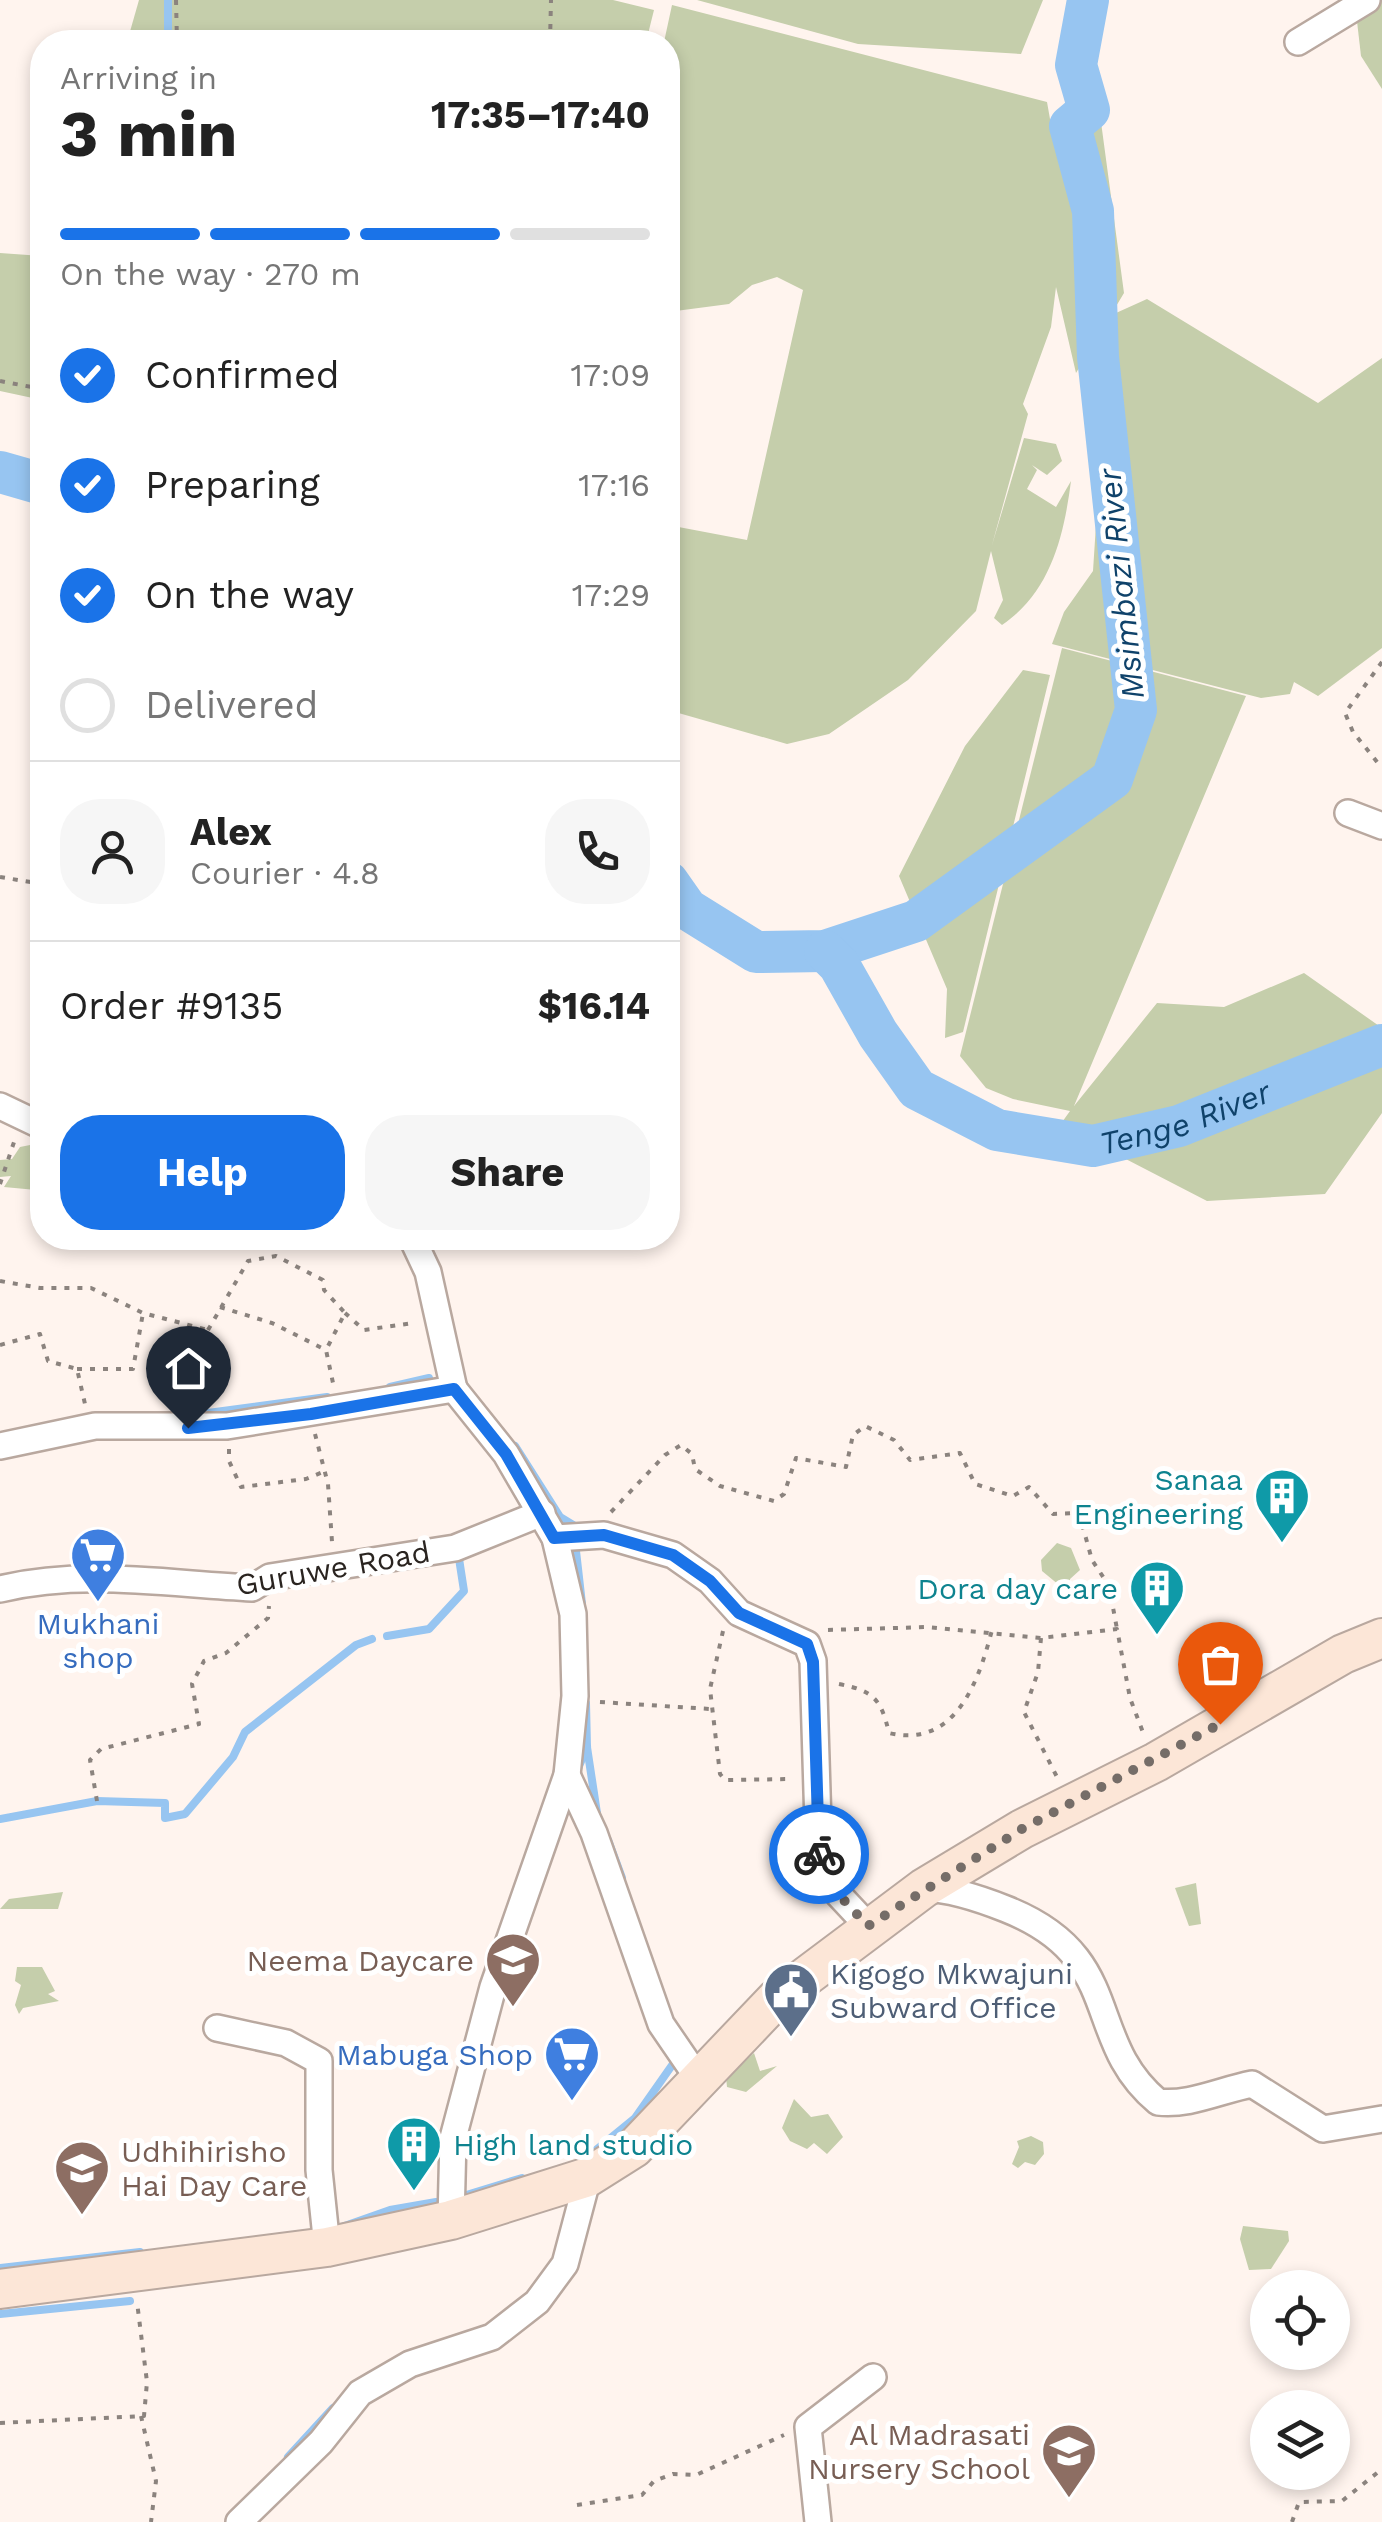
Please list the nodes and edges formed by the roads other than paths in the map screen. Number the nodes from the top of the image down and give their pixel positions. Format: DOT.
graph roads {
  1 [pos="1367,0"];
  2 [pos="1298,42"];
  3 [pos="1348,813"];
  4 [pos="1382,826"];
  5 [pos="0,1106"];
  6 [pos="30,1120"];
  7 [pos="418,1250"];
  8 [pos="454,1389"];
  9 [pos="0,1446"];
  10 [pos="542,1513"];
  11 [pos="554,1538"];
  12 [pos="0,1589"];
  13 [pos="1382,1638"];
  14 [pos="567,1776"];
  15 [pos="924,1888"];
  16 [pos="868,1926"];
  17 [pos="217,2028"];
  18 [pos="700,2081"];
  19 [pos="1382,2119"];
  20 [pos="588,2177"];
  21 [pos="451,2220"];
  22 [pos="327,2247"];
  23 [pos="0,2289"];
  24 [pos="873,2377"];
  25 [pos="239,2522"];
  26 [pos="818,2522"];
  1 -- 2 [label="street"];
  3 -- 4 [label="street"];
  5 -- 6 [label="street"];
  7 -- 8 [label="street"];
  8 -- 9 [label="street"];
  8 -- 10 [label="street"];
  10 -- 11 [label="street"];
  10 -- 12 [label="street, Guruwe Road"];
  11 -- 14 [label="street"];
  11 -- 16 [label="street"];
  13 -- 15 [label="street"];
  14 -- 18 [label="street"];
  14 -- 21 [label="street"];
  15 -- 16 [label="street"];
  15 -- 19 [label="street"];
  16 -- 18 [label="street"];
  17 -- 22 [label="street"];
  18 -- 20 [label="street"];
  20 -- 21 [label="street"];
  20 -- 25 [label="street"];
  21 -- 22 [label="street"];
  22 -- 23 [label="street"];
  24 -- 26 [label="street"];
}
